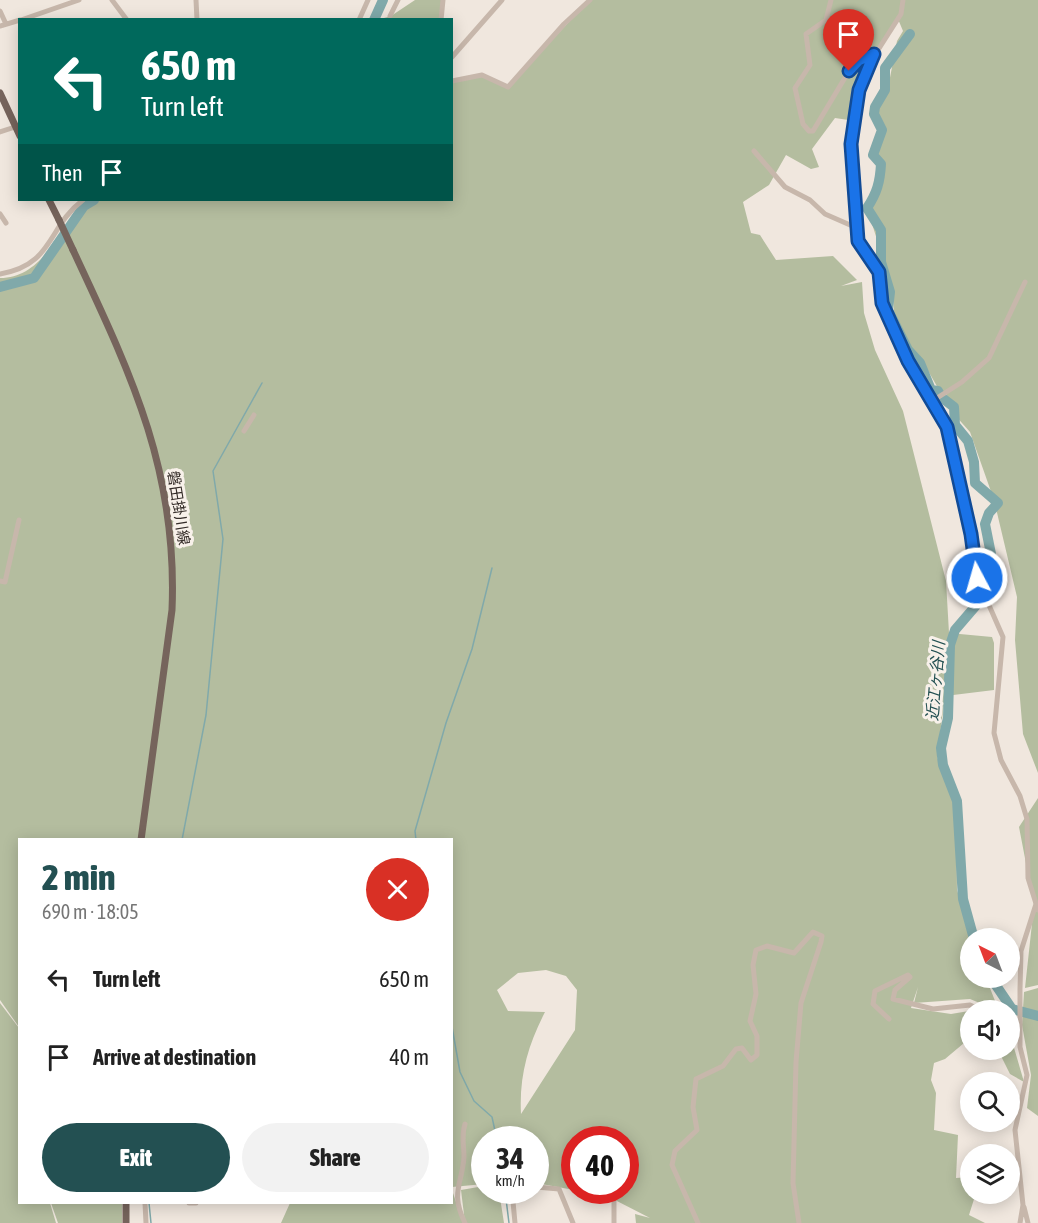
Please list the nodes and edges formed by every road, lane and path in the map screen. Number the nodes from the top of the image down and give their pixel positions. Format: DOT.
graph roads {
  1 [pos="79,0"];
  2 [pos="112,0"];
  3 [pos="196,0"];
  4 [pos="368,0"];
  5 [pos="398,0"];
  6 [pos="443,0"];
  7 [pos="502,0"];
  8 [pos="590,0"];
  9 [pos="831,0"];
  10 [pos="903,0"];
  11 [pos="0,11"];
  12 [pos="390,16"];
  13 [pos="26,18"];
  14 [pos="126,18"];
  15 [pos="197,18"];
  16 [pos="360,18"];
  17 [pos="441,18"];
  18 [pos="18,21"];
  19 [pos="3,25"];
  20 [pos="874,54"];
  21 [pos="453,56"];
  22 [pos="453,81"];
  23 [pos="0,93"];
  24 [pos="18,131"];
  25 [pos="0,132"];
  26 [pos="754,151"];
  27 [pos="50,201"];
  28 [pos="82,201"];
  29 [pos="0,214"];
  30 [pos="6,223"];
  31 [pos="857,228"];
  32 [pos="0,274"];
  33 [pos="1025,282"];
  34 [pos="929,397"];
  35 [pos="254,415"];
  36 [pos="244,431"];
  37 [pos="19,520"];
  38 [pos="0,581"];
  39 [pos="141,838"];
  40 [pos="1037,907"];
  41 [pos="960,1006"];
  42 [pos="889,1019"];
  43 [pos="1020,1028"];
  44 [pos="1020,1047"];
  45 [pos="465,1124"];
  46 [pos="549,1188"];
  47 [pos="126,1204"];
  48 [pos="145,1204"];
  49 [pos="514,1204"];
  50 [pos="614,1204"];
  51 [pos="1023,1205"];
  52 [pos="126,1223"];
  53 [pos="146,1223"];
  54 [pos="465,1223"];
  55 [pos="516,1223"];
  56 [pos="573,1223"];
  57 [pos="614,1223"];
  58 [pos="698,1223"];
  59 [pos="799,1223"];
  60 [pos="1020,1223"];
  61 [pos="1028,1223"];
  1 -- 13 [label="street"];
  2 -- 14 [label="street"];
  3 -- 15 [label="street"];
  4 -- 16 [label="street"];
  5 -- 12 [label="street"];
  6 -- 17 [label="street"];
  7 -- 21 [label="street"];
  8 -- 22 [label="street"];
  9 -- 20 [label="street"];
  10 -- 20 [label="street"];
  11 -- 19 [label="street"];
  18 -- 19 [label="street"];
  20 -- 31 [label="street"];
  23 -- 24 [label="main road"];
  24 -- 25 [label="street"];
  26 -- 31 [label="street"];
  27 -- 39 [label="main road, 磐田掛川線, bridge"];
  28 -- 32 [label="street"];
  29 -- 30 [label="street"];
  31 -- 34 [label="street"];
  33 -- 34 [label="street"];
  34 -- 40 [label="street"];
  35 -- 36 [label="street"];
  37 -- 38 [label="street"];
  40 -- 43 [label="street"];
  41 -- 42 [label="street"];
  44 -- 51 [label="street"];
  45 -- 54 [label="street"];
  46 -- 56 [label="street"];
  47 -- 52 [label="main road"];
  48 -- 53 [label="street"];
  49 -- 55 [label="street"];
  50 -- 57 [label="street"];
  51 -- 60 [label="street"];
  51 -- 61 [label="street"];
  58 -- 59 [label="street"];
}
